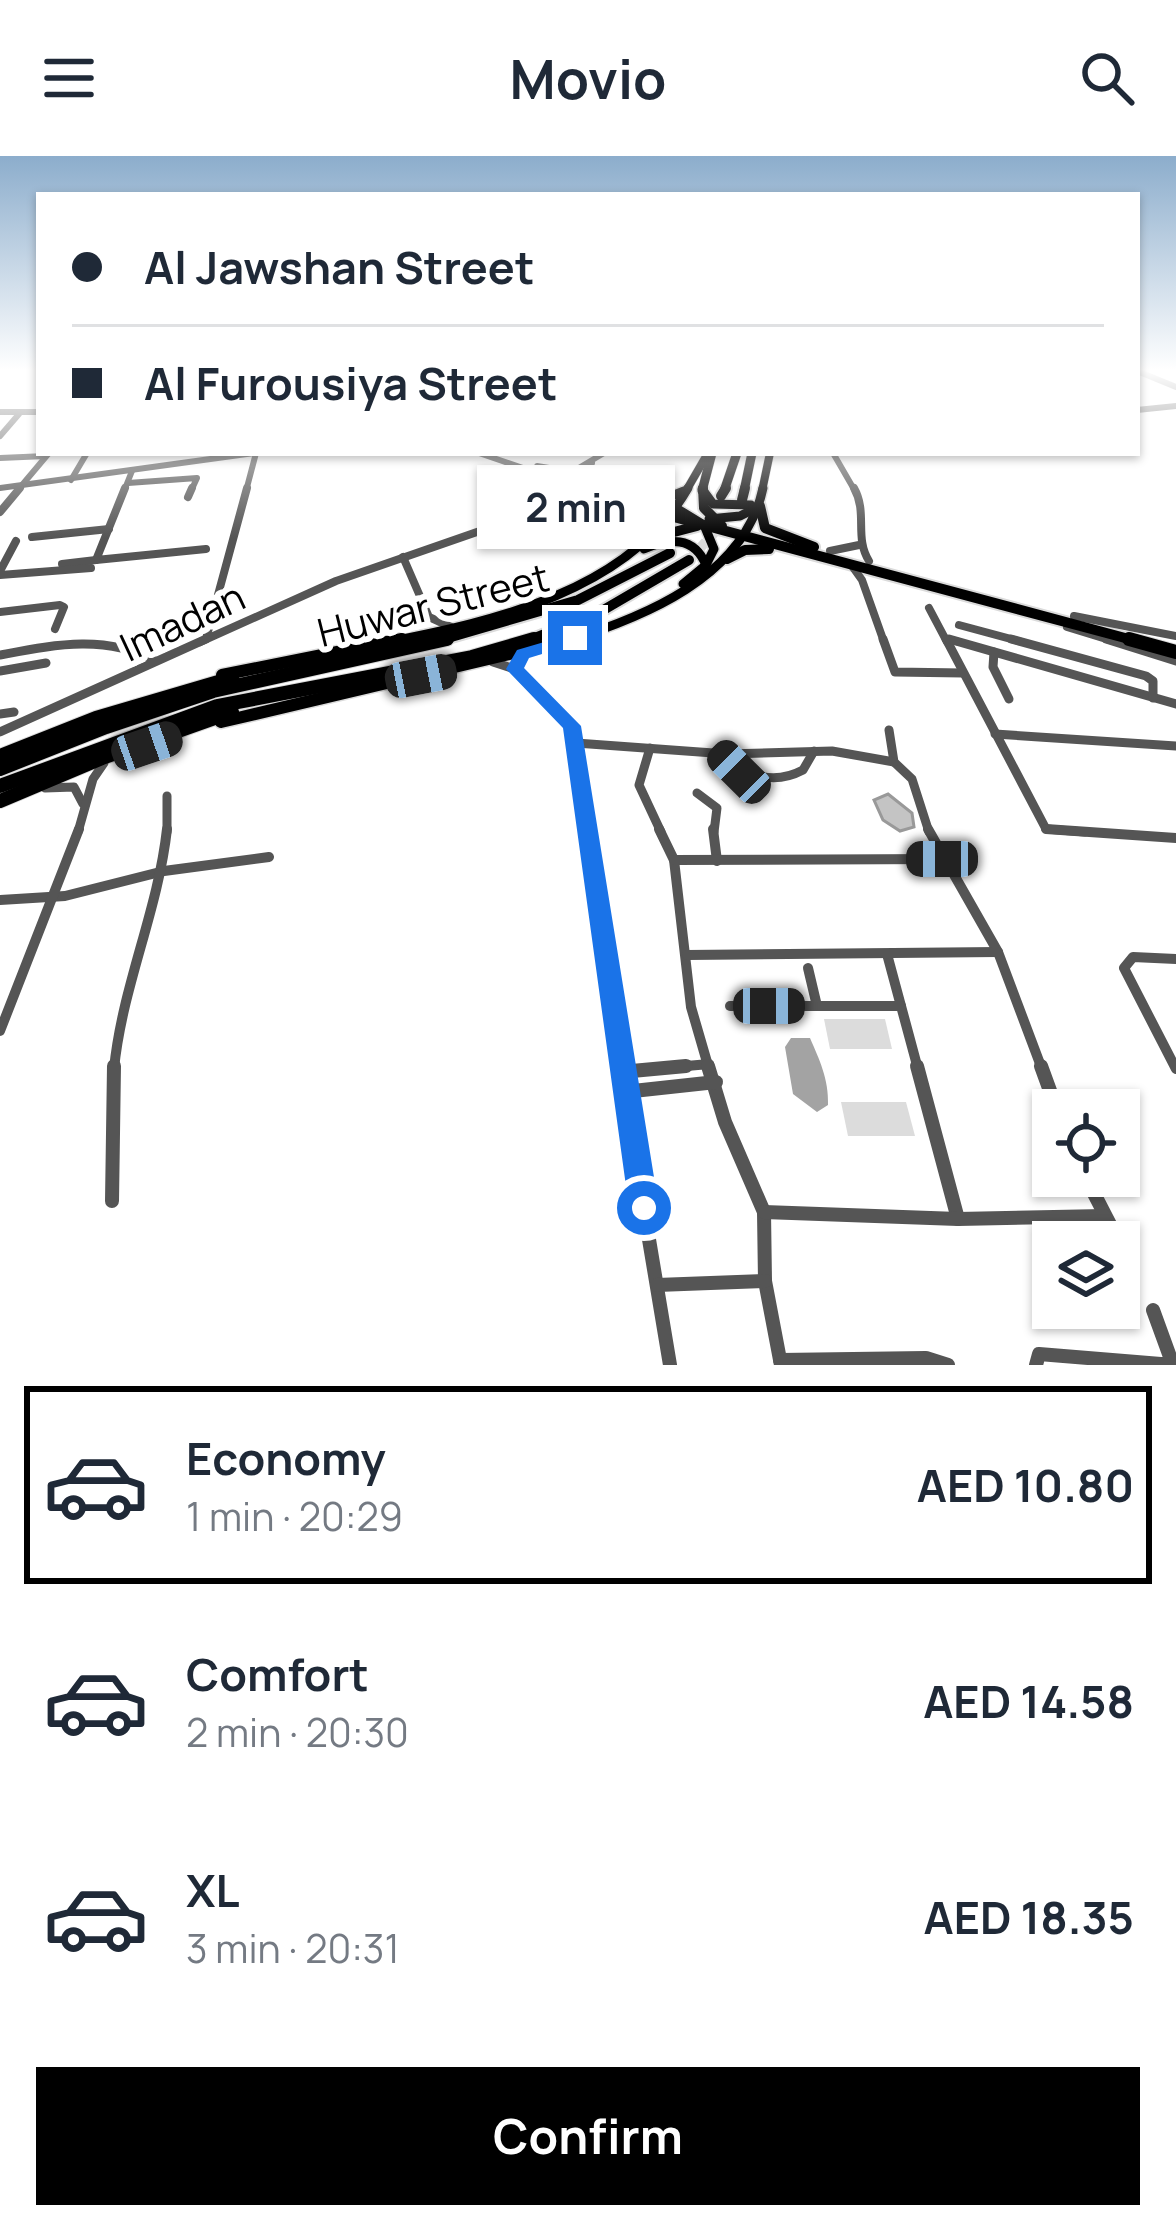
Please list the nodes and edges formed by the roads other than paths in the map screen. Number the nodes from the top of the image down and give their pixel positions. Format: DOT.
graph roads {
  1 [pos="36,456"];
  2 [pos="47,456"];
  3 [pos="85,456"];
  4 [pos="154,456"];
  5 [pos="235,456"];
  6 [pos="254,456"];
  7 [pos="487,456"];
  8 [pos="506,456"];
  9 [pos="600,456"];
  10 [pos="709,456"];
  11 [pos="736,456"];
  12 [pos="751,456"];
  13 [pos="770,456"];
  14 [pos="835,456"];
  15 [pos="0,458"];
  16 [pos="592,463"];
  17 [pos="148,469"];
  18 [pos="132,471"];
  19 [pos="570,471"];
  20 [pos="584,478"];
  21 [pos="768,479"];
  22 [pos="71,480"];
  23 [pos="552,481"];
  24 [pos="128,483"];
  25 [pos="23,485"];
  26 [pos="696,487"];
  27 [pos="0,488"];
  28 [pos="572,488"];
  29 [pos="721,496"];
  30 [pos="188,497"];
  31 [pos="614,499"];
  32 [pos="632,500"];
  33 [pos="742,500"];
  34 [pos="551,501"];
  35 [pos="760,506"];
  36 [pos="0,512"];
  37 [pos="673,512"];
  38 [pos="710,523"];
  39 [pos="109,529"];
  40 [pos="746,533"];
  41 [pos="32,537"];
  42 [pos="651,538"];
  43 [pos="16,541"];
  44 [pos="859,545"];
  45 [pos="206,549"];
  46 [pos="812,551"];
  47 [pos="830,551"];
  48 [pos="670,553"];
  49 [pos="630,556"];
  50 [pos="403,557"];
  51 [pos="727,559"];
  52 [pos="689,560"];
  53 [pos="389,562"];
  54 [pos="869,562"];
  55 [pos="93,564"];
  56 [pos="706,565"];
  57 [pos="852,566"];
  58 [pos="15,568"];
  59 [pos="0,573"];
  60 [pos="408,573"];
  61 [pos="895,578"];
  62 [pos="863,587"];
  63 [pos="929,608"];
  64 [pos="642,611"];
  65 [pos="0,612"];
  66 [pos="212,614"];
  67 [pos="429,617"];
  68 [pos="239,622"];
  69 [pos="959,625"];
  70 [pos="451,627"];
  71 [pos="55,628"];
  72 [pos="218,635"];
  73 [pos="416,635"];
  74 [pos="948,639"];
  75 [pos="1176,639"];
  76 [pos="207,640"];
  77 [pos="994,652"];
  78 [pos="523,654"];
  79 [pos="0,655"];
  80 [pos="1176,656"];
  81 [pos="349,661"];
  82 [pos="493,662"];
  83 [pos="46,663"];
  84 [pos="157,663"];
  85 [pos="514,669"];
  86 [pos="0,671"];
  87 [pos="964,673"];
  88 [pos="292,688"];
  89 [pos="1153,698"];
  90 [pos="1010,699"];
  91 [pos="1176,704"];
  92 [pos="14,712"];
  93 [pos="0,714"];
  94 [pos="889,730"];
  95 [pos="995,734"];
  96 [pos="0,735"];
  97 [pos="576,743"];
  98 [pos="1176,746"];
  99 [pos="650,748"];
  100 [pos="814,751"];
  101 [pos="719,753"];
  102 [pos="0,754"];
  103 [pos="895,762"];
  104 [pos="104,763"];
  105 [pos="0,769"];
  106 [pos="0,786"];
  107 [pos="35,790"];
  108 [pos="698,793"];
  109 [pos="167,796"];
  110 [pos="0,802"];
  111 [pos="85,809"];
  112 [pos="1172,838"];
  113 [pos="1176,853"];
  114 [pos="269,857"];
  115 [pos="942,859"];
  116 [pos="674,860"];
  117 [pos="717,861"];
  118 [pos="164,872"];
  119 [pos="53,898"];
  120 [pos="0,900"];
  121 [pos="998,952"];
  122 [pos="887,954"];
  123 [pos="687,955"];
  124 [pos="1176,959"];
  125 [pos="808,968"];
  126 [pos="730,1006"];
  127 [pos="817,1006"];
  128 [pos="901,1006"];
  129 [pos="0,1031"];
  130 [pos="709,1064"];
  131 [pos="1176,1070"];
  132 [pos="621,1072"];
  133 [pos="716,1082"];
  134 [pos="1049,1089"];
  135 [pos="624,1092"];
  136 [pos="1095,1197"];
  137 [pos="112,1201"];
  138 [pos="764,1212"];
  139 [pos="1104,1216"];
  140 [pos="958,1219"];
  141 [pos="1107,1221"];
  142 [pos="765,1281"];
  143 [pos="657,1285"];
  144 [pos="1153,1310"];
  145 [pos="780,1362"];
  146 [pos="670,1365"];
  147 [pos="947,1365"];
  148 [pos="1036,1365"];
  1 -- 15 [label="street"];
  2 -- 25 [label="street"];
  3 -- 22 [label="street"];
  4 -- 17 [label="street"];
  5 -- 17 [label="street"];
  6 -- 66 [label="street"];
  7 -- 23 [label="street"];
  8 -- 19 [label="street"];
  9 -- 16 [label="street"];
  10 -- 26 [label="highway"];
  11 -- 29 [label="highway"];
  12 -- 33 [label="highway"];
  13 -- 21 [label="main road"];
  14 -- 44 [label="street"];
  16 -- 19 [label="street"];
  16 -- 20 [label="street"];
  17 -- 18 [label="street"];
  18 -- 22 [label="street"];
  18 -- 24 [label="street"];
  19 -- 20 [label="street"];
  19 -- 23 [label="street"];
  20 -- 28 [label="street, Imadan"];
  20 -- 32 [label="street"];
  21 -- 26 [label="main road"];
  21 -- 35 [label="main road"];
  22 -- 25 [label="street"];
  23 -- 28 [label="street"];
  23 -- 34 [label="street"];
  24 -- 30 [label="street"];
  24 -- 39 [label="street"];
  25 -- 27 [label="street"];
  25 -- 36 [label="street"];
  26 -- 32 [label="main road"];
  26 -- 37 [label="main road"];
  26 -- 38 [label="highway"];
  28 -- 31 [label="street"];
  28 -- 34 [label="street, Imadan"];
  31 -- 32 [label="street"];
  31 -- 37 [label="main road"];
  32 -- 37 [label="street"];
  32 -- 42 [label="main road"];
  34 -- 50 [label="street, Imadan"];
  35 -- 38 [label="main road"];
  35 -- 40 [label="main road"];
  35 -- 46 [label="highway"];
  37 -- 38 [label="highway"];
  37 -- 42 [label="main road"];
  38 -- 40 [label="highway"];
  38 -- 40 [label="highway"];
  38 -- 42 [label="highway"];
  38 -- 56 [label="main road"];
  39 -- 41 [label="street"];
  39 -- 55 [label="street"];
  40 -- 46 [label="highway"];
  40 -- 51 [label="main road"];
  42 -- 49 [label="main road"];
  43 -- 59 [label="street"];
  44 -- 47 [label="street"];
  44 -- 54 [label="street"];
  45 -- 55 [label="street"];
  46 -- 47 [label="highway"];
  46 -- 51 [label="highway"];
  46 -- 57 [label="highway"];
  47 -- 54 [label="highway"];
  48 -- 81 [label="highway, Huwar Street"];
  49 -- 56 [label="main road"];
  49 -- 70 [label="main road"];
  50 -- 53 [label="street, Imadan"];
  50 -- 60 [label="street"];
  51 -- 64 [label="main road"];
  52 -- 88 [label="highway, Huwar Street"];
  53 -- 60 [label="street"];
  53 -- 68 [label="street, Imadan"];
  53 -- 72 [label="street, Imadan"];
  54 -- 75 [label="highway"];
  55 -- 58 [label="street"];
  55 -- 59 [label="street"];
  56 -- 64 [label="main road"];
  57 -- 61 [label="highway"];
  57 -- 62 [label="street"];
  60 -- 67 [label="street"];
  61 -- 62 [label="street"];
  61 -- 80 [label="highway"];
  62 -- 87 [label="street"];
  63 -- 74 [label="street"];
  64 -- 78 [label="main road"];
  65 -- 71 [label="street"];
  66 -- 68 [label="street"];
  66 -- 72 [label="street"];
  66 -- 76 [label="street"];
  67 -- 70 [label="street"];
  67 -- 73 [label="street"];
  68 -- 72 [label="street, Imadan"];
  69 -- 89 [label="street"];
  70 -- 73 [label="main road"];
  72 -- 76 [label="street, Imadan"];
  73 -- 102 [label="main road"];
  74 -- 77 [label="street"];
  74 -- 87 [label="street"];
  76 -- 84 [label="street, Imadan"];
  77 -- 89 [label="street"];
  77 -- 90 [label="street"];
  78 -- 82 [label="main road"];
  78 -- 85 [label="street"];
  79 -- 84 [label="street"];
  81 -- 102 [label="highway"];
  81 -- 105 [label="highway, Huwar Street"];
  82 -- 85 [label="street"];
  82 -- 104 [label="main road"];
  83 -- 86 [label="street"];
  84 -- 96 [label="street, Imadan"];
  85 -- 97 [label="street"];
  87 -- 95 [label="street"];
  88 -- 106 [label="highway, Huwar Street"];
  88 -- 110 [label="highway"];
  89 -- 91 [label="street"];
  92 -- 93 [label="street"];
  94 -- 103 [label="street"];
  95 -- 98 [label="street"];
  95 -- 112 [label="street"];
  97 -- 99 [label="street"];
  97 -- 132 [label="street"];
  99 -- 101 [label="street"];
  99 -- 116 [label="street"];
  100 -- 101 [label="street"];
  100 -- 101 [label="street"];
  100 -- 103 [label="street"];
  103 -- 115 [label="street"];
  104 -- 107 [label="main road"];
  104 -- 111 [label="street"];
  107 -- 110 [label="main road"];
  107 -- 111 [label="street"];
  108 -- 117 [label="street"];
  109 -- 118 [label="street"];
  111 -- 119 [label="street"];
  112 -- 113 [label="street"];
  114 -- 118 [label="street"];
  115 -- 117 [label="street"];
  115 -- 121 [label="street"];
  116 -- 117 [label="street"];
  116 -- 123 [label="street"];
  118 -- 119 [label="street"];
  118 -- 137 [label="street"];
  119 -- 120 [label="street"];
  119 -- 129 [label="street"];
  121 -- 122 [label="street"];
  121 -- 134 [label="street"];
  122 -- 123 [label="street"];
  122 -- 128 [label="street"];
  123 -- 130 [label="street"];
  124 -- 131 [label="street"];
  125 -- 127 [label="street"];
  126 -- 127 [label="street"];
  127 -- 128 [label="street"];
  128 -- 140 [label="street"];
  130 -- 132 [label="street"];
  130 -- 133 [label="street"];
  132 -- 135 [label="street"];
  133 -- 135 [label="street"];
  133 -- 138 [label="street"];
  135 -- 143 [label="street"];
  136 -- 139 [label="street"];
  138 -- 140 [label="street"];
  138 -- 142 [label="street"];
  139 -- 140 [label="street"];
  139 -- 141 [label="street"];
  142 -- 143 [label="street"];
  142 -- 145 [label="street"];
  143 -- 146 [label="street"];
  144 -- 148 [label="street"];
  145 -- 147 [label="street"];
}
